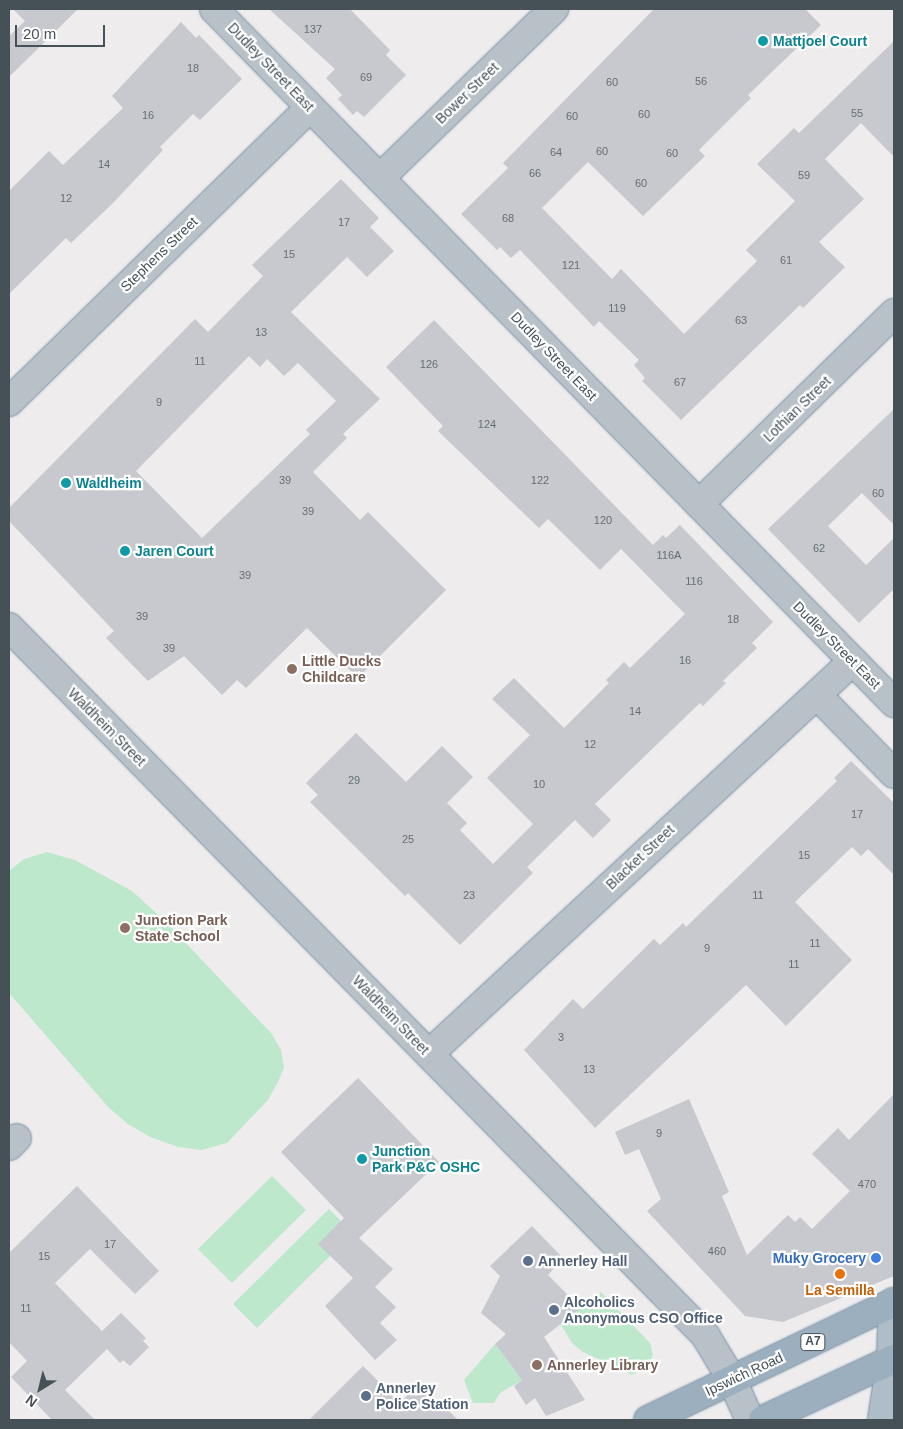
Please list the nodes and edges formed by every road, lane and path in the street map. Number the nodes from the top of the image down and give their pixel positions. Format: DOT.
graph roads {
  1 [pos="214,9"];
  2 [pos="554,9"];
  3 [pos="310,107"];
  4 [pos="380,178"];
  5 [pos="894,313"];
  6 [pos="9,402"];
  7 [pos="699,504"];
  8 [pos="9,628"];
  9 [pos="853,661"];
  10 [pos="817,695"];
  11 [pos="894,703"];
  12 [pos="894,774"];
  13 [pos="429,1054"];
  14 [pos="894,1302"];
  15 [pos="892,1360"];
  16 [pos="732,1380"];
  17 [pos="648,1420"];
  18 [pos="750,1420"];
  19 [pos="763,1420"];
  20 [pos="882,1420"];
  1 -- 3 [label="street, Dudley Street East"];
  2 -- 4 [label="street, Bower Street"];
  3 -- 4 [label="street, Dudley Street East"];
  3 -- 6 [label="street, Stephens Street"];
  4 -- 7 [label="street, Dudley Street East"];
  5 -- 7 [label="street, Lothian Street"];
  7 -- 9 [label="street, Dudley Street East"];
  8 -- 13 [label="street, Waldheim Street"];
  9 -- 10 [label="street, Blacket Street"];
  9 -- 11 [label="street, Dudley Street East"];
  10 -- 12 [label="street"];
  10 -- 13 [label="street, Blacket Street"];
  13 -- 16 [label="street, Waldheim Street"];
  14 -- 15 [label="main road"];
  14 -- 16 [label="highway, Ipswich Road / A7"];
  15 -- 19 [label="highway"];
  15 -- 20 [label="main road"];
  16 -- 17 [label="highway, Ipswich Road / A7"];
  16 -- 18 [label="street, Waldheim Street"];
}
